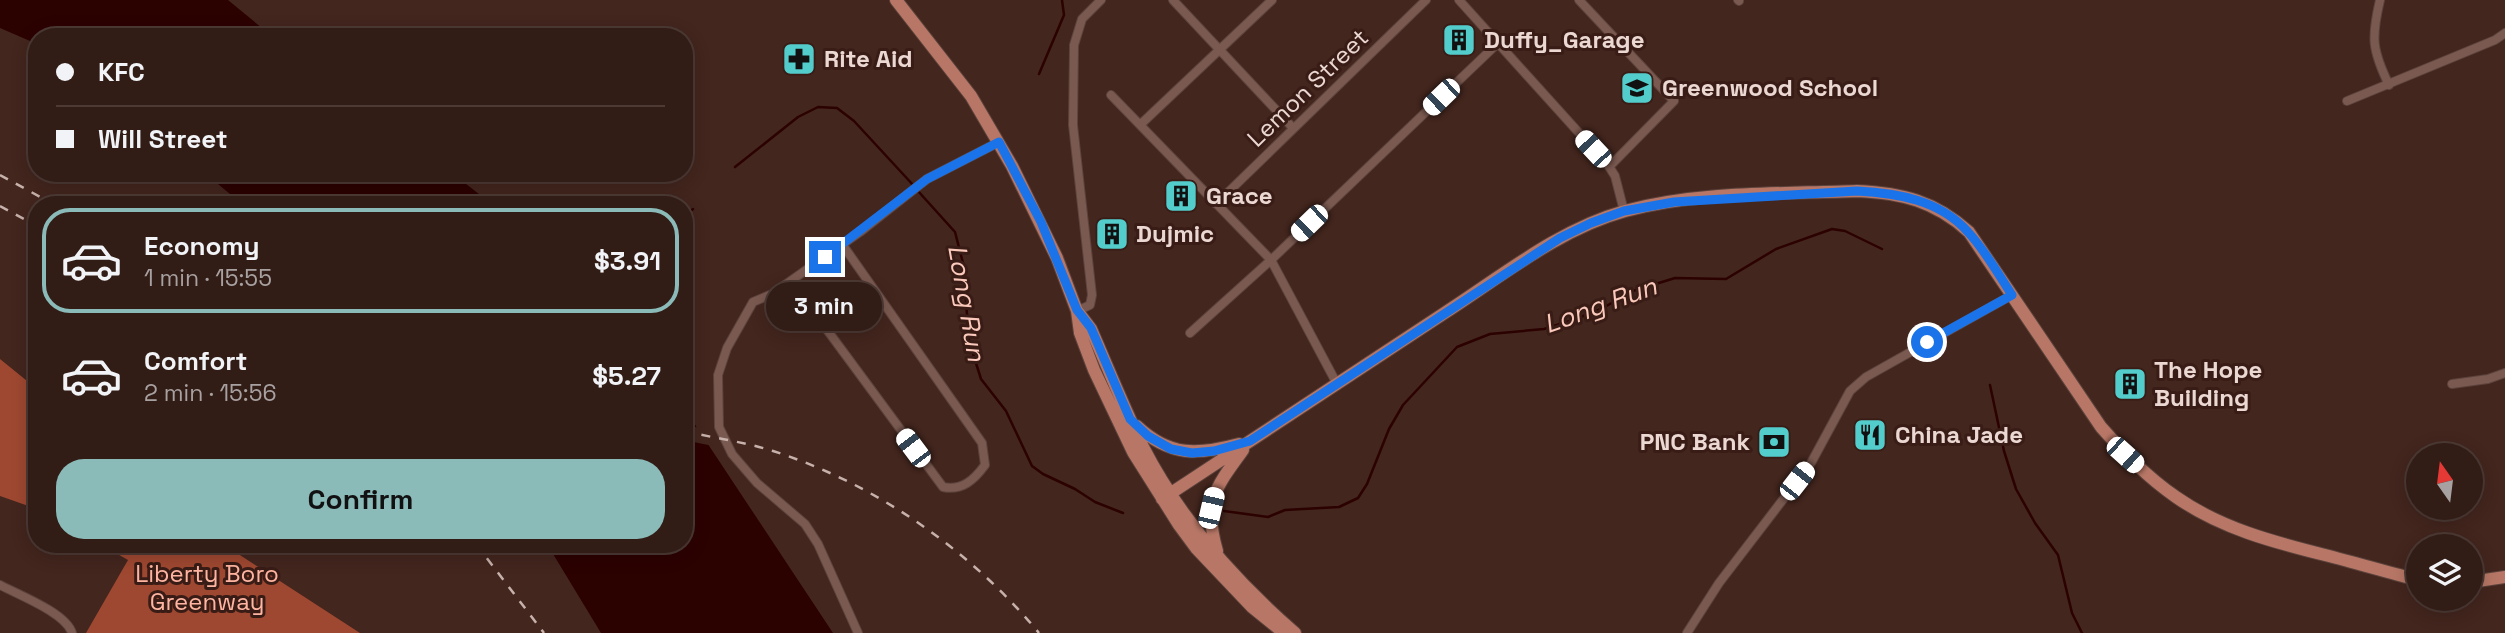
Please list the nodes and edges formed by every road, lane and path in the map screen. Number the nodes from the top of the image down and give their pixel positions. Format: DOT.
graph roads {
  1 [pos="896,0"];
  2 [pos="1101,0"];
  3 [pos="1272,0"];
  4 [pos="1426,0"];
  5 [pos="1459,0"];
  6 [pos="1579,0"];
  7 [pos="2380,0"];
  8 [pos="1179,2"];
  9 [pos="2505,33"];
  10 [pos="1497,43"];
  11 [pos="1219,49"];
  12 [pos="2389,85"];
  13 [pos="1111,95"];
  14 [pos="2347,102"];
  15 [pos="1141,124"];
  16 [pos="1293,128"];
  17 [pos="999,142"];
  18 [pos="1609,167"];
  19 [pos="1216,204"];
  20 [pos="1624,211"];
  21 [pos="842,244"];
  22 [pos="1271,260"];
  23 [pos="791,281"];
  24 [pos="2012,295"];
  25 [pos="1077,310"];
  26 [pos="1189,334"];
  27 [pos="2505,373"];
  28 [pos="1337,384"];
  29 [pos="2452,384"];
  30 [pos="1130,419"];
  31 [pos="1250,441"];
  32 [pos="1166,496"];
  33 [pos="1219,558"];
  34 [pos="2406,577"];
  35 [pos="2505,577"];
  36 [pos="2483,580"];
  37 [pos="0,585"];
  38 [pos="72,633"];
  39 [pos="858,633"];
  40 [pos="1284,633"];
  41 [pos="1295,633"];
  42 [pos="1687,633"];
  1 -- 17 [label="main road"];
  2 -- 25 [label="street"];
  3 -- 11 [label="street"];
  4 -- 16 [label="street, Lemon Street"];
  5 -- 10 [label="street"];
  6 -- 18 [label="street"];
  7 -- 12 [label="street"];
  8 -- 11 [label="street"];
  9 -- 12 [label="street"];
  10 -- 18 [label="street"];
  10 -- 22 [label="street"];
  11 -- 15 [label="street"];
  11 -- 16 [label="street"];
  12 -- 14 [label="street"];
  13 -- 15 [label="street"];
  15 -- 19 [label="street"];
  16 -- 19 [label="street, Lemon Street"];
  17 -- 21 [label="street"];
  17 -- 25 [label="main road"];
  18 -- 20 [label="street"];
  19 -- 22 [label="street"];
  20 -- 24 [label="main road"];
  20 -- 28 [label="main road"];
  21 -- 23 [label="street"];
  21 -- 23 [label="street"];
  22 -- 26 [label="street"];
  22 -- 28 [label="street"];
  23 -- 39 [label="street"];
  24 -- 34 [label="main road"];
  24 -- 42 [label="street"];
  25 -- 30 [label="main road"];
  25 -- 32 [label="main road"];
  27 -- 29 [label="street"];
  28 -- 31 [label="main road"];
  30 -- 31 [label="main road"];
  30 -- 32 [label="main road"];
  31 -- 32 [label="main road"];
  31 -- 33 [label="main road"];
  32 -- 33 [label="main road"];
  32 -- 40 [label="main road"];
  33 -- 41 [label="main road"];
  35 -- 36 [label="main road"];
  37 -- 38 [label="street"];
}
